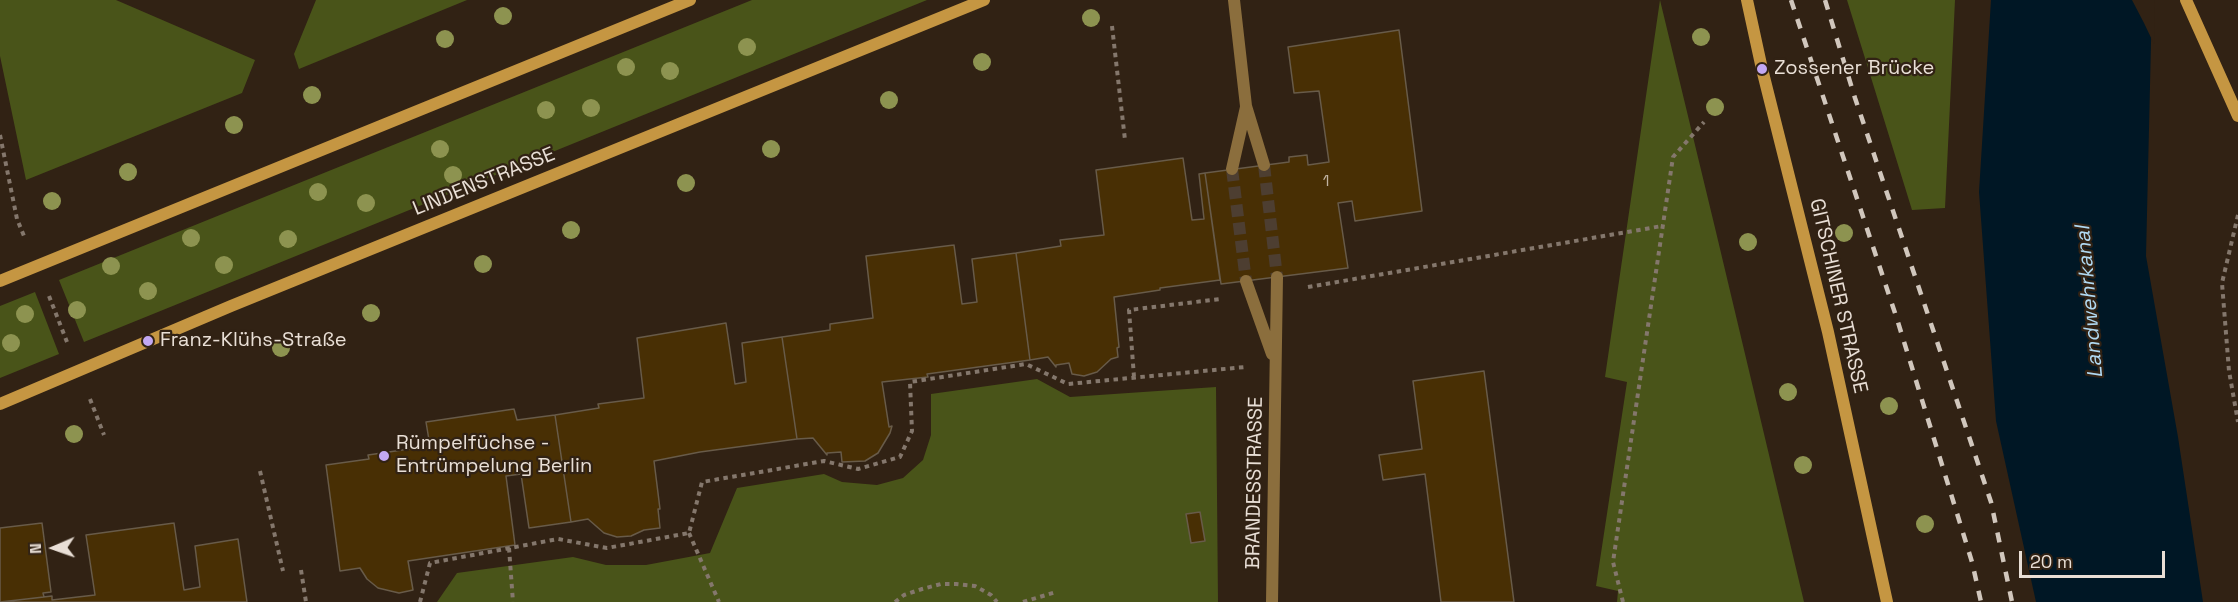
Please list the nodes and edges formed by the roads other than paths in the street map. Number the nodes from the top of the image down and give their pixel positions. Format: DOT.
graph roads {
  1 [pos="690,0"];
  2 [pos="984,0"];
  3 [pos="1234,0"];
  4 [pos="1748,0"];
  5 [pos="2186,0"];
  6 [pos="1246,106"];
  7 [pos="2238,116"];
  8 [pos="1264,165"];
  9 [pos="1232,169"];
  10 [pos="1277,277"];
  11 [pos="0,281"];
  12 [pos="1246,281"];
  13 [pos="1275,364"];
  14 [pos="0,404"];
  15 [pos="1272,602"];
  16 [pos="1887,602"];
  1 -- 11 [label="main road"];
  2 -- 14 [label="main road, LINDENSTRASSE"];
  3 -- 6 [label="street"];
  4 -- 16 [label="main road, GITSCHINER STRASSE"];
  5 -- 7 [label="main road"];
  6 -- 8 [label="street"];
  6 -- 9 [label="street"];
  10 -- 13 [label="street, BRANDESSTRASSE"];
  12 -- 13 [label="street, BRANDESSTRASSE"];
  13 -- 15 [label="street, BRANDESSTRASSE"];
}
